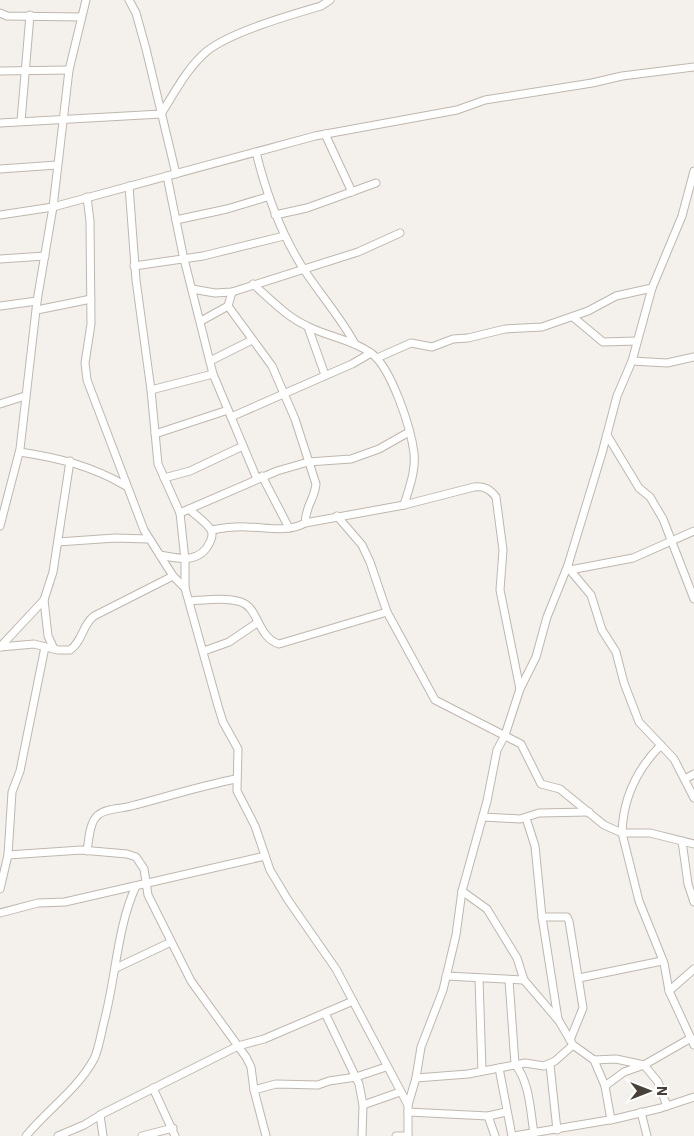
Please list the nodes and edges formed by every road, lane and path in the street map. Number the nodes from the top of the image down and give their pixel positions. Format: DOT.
graph roads {
  1 [pos="86,0"];
  2 [pos="129,0"];
  3 [pos="330,0"];
  4 [pos="0,14"];
  5 [pos="30,16"];
  6 [pos="81,17"];
  7 [pos="694,67"];
  8 [pos="26,70"];
  9 [pos="69,70"];
  10 [pos="0,71"];
  11 [pos="162,114"];
  12 [pos="63,118"];
  13 [pos="21,121"];
  14 [pos="0,123"];
  15 [pos="326,134"];
  16 [pos="256,152"];
  17 [pos="58,165"];
  18 [pos="0,169"];
  19 [pos="694,170"];
  20 [pos="176,174"];
  21 [pos="167,176"];
  22 [pos="376,183"];
  23 [pos="129,186"];
  24 [pos="352,192"];
  25 [pos="267,196"];
  26 [pos="87,197"];
  27 [pos="53,207"];
  28 [pos="0,215"];
  29 [pos="275,215"];
  30 [pos="176,220"];
  31 [pos="400,233"];
  32 [pos="284,236"];
  33 [pos="45,256"];
  34 [pos="0,259"];
  35 [pos="184,260"];
  36 [pos="134,266"];
  37 [pos="303,268"];
  38 [pos="253,284"];
  39 [pos="192,288"];
  40 [pos="652,288"];
  41 [pos="232,292"];
  42 [pos="91,299"];
  43 [pos="37,302"];
  44 [pos="0,306"];
  45 [pos="228,306"];
  46 [pos="36,310"];
  47 [pos="573,317"];
  48 [pos="201,321"];
  49 [pos="308,327"];
  50 [pos="252,340"];
  51 [pos="637,341"];
  52 [pos="355,345"];
  53 [pos="374,355"];
  54 [pos="694,357"];
  55 [pos="210,361"];
  56 [pos="632,361"];
  57 [pos="213,374"];
  58 [pos="325,376"];
  59 [pos="152,390"];
  60 [pos="284,392"];
  61 [pos="25,396"];
  62 [pos="0,404"];
  63 [pos="229,414"];
  64 [pos="409,432"];
  65 [pos="155,434"];
  66 [pos="607,435"];
  67 [pos="244,446"];
  68 [pos="20,452"];
  69 [pos="70,461"];
  70 [pos="308,462"];
  71 [pos="164,478"];
  72 [pos="259,478"];
  73 [pos="126,486"];
  74 [pos="404,505"];
  75 [pos="189,508"];
  76 [pos="180,514"];
  77 [pos="338,516"];
  78 [pos="305,524"];
  79 [pos="0,526"];
  80 [pos="289,528"];
  81 [pos="212,530"];
  82 [pos="694,531"];
  83 [pos="150,539"];
  84 [pos="58,542"];
  85 [pos="671,542"];
  86 [pos="160,555"];
  87 [pos="185,560"];
  88 [pos="569,568"];
  89 [pos="173,576"];
  90 [pos="185,588"];
  91 [pos="694,599"];
  92 [pos="44,600"];
  93 [pos="189,601"];
  94 [pos="387,612"];
  95 [pos="257,623"];
  96 [pos="48,636"];
  97 [pos="34,644"];
  98 [pos="0,647"];
  99 [pos="45,647"];
  100 [pos="54,649"];
  101 [pos="204,651"];
  102 [pos="520,689"];
  103 [pos="505,735"];
  104 [pos="661,745"];
  105 [pos="694,774"];
  106 [pos="236,779"];
  107 [pos="685,779"];
  108 [pos="694,798"];
  109 [pos="589,812"];
  110 [pos="483,817"];
  111 [pos="526,818"];
  112 [pos="622,833"];
  113 [pos="682,841"];
  114 [pos="694,844"];
  115 [pos="87,851"];
  116 [pos="8,855"];
  117 [pos="265,856"];
  118 [pos="145,882"];
  119 [pos="136,886"];
  120 [pos="0,889"];
  121 [pos="462,891"];
  122 [pos="694,902"];
  123 [pos="0,913"];
  124 [pos="542,917"];
  125 [pos="171,942"];
  126 [pos="662,961"];
  127 [pos="116,968"];
  128 [pos="694,969"];
  129 [pos="446,976"];
  130 [pos="479,978"];
  131 [pos="579,978"];
  132 [pos="509,980"];
  133 [pos="524,980"];
  134 [pos="669,991"];
  135 [pos="353,1001"];
  136 [pos="325,1014"];
  137 [pos="559,1021"];
  138 [pos="692,1042"];
  139 [pos="572,1043"];
  140 [pos="238,1046"];
  141 [pos="594,1060"];
  142 [pos="514,1064"];
  143 [pos="550,1064"];
  144 [pos="644,1065"];
  145 [pos="386,1067"];
  146 [pos="500,1068"];
  147 [pos="482,1071"];
  148 [pos="356,1077"];
  149 [pos="416,1078"];
  150 [pos="605,1086"];
  151 [pos="153,1088"];
  152 [pos="254,1090"];
  153 [pos="400,1092"];
  154 [pos="694,1097"];
  155 [pos="363,1105"];
  156 [pos="667,1106"];
  157 [pos="408,1108"];
  158 [pos="506,1112"];
  159 [pos="641,1112"];
  160 [pos="100,1115"];
  161 [pos="488,1116"];
  162 [pos="611,1120"];
  163 [pos="173,1128"];
  164 [pos="557,1130"];
  165 [pos="538,1133"];
  166 [pos="26,1136"];
  167 [pos="58,1136"];
  168 [pos="103,1136"];
  169 [pos="142,1136"];
  170 [pos="175,1136"];
  171 [pos="266,1136"];
  172 [pos="362,1136"];
  173 [pos="396,1136"];
  174 [pos="408,1136"];
  175 [pos="495,1136"];
  176 [pos="513,1136"];
  177 [pos="647,1136"];
  1 -- 6 [label="street"];
  2 -- 11 [label="street"];
  3 -- 11 [label="street"];
  4 -- 5 [label="street"];
  5 -- 6 [label="street"];
  5 -- 8 [label="street"];
  6 -- 9 [label="street"];
  7 -- 15 [label="street"];
  8 -- 9 [label="street"];
  8 -- 10 [label="street"];
  8 -- 13 [label="street"];
  9 -- 12 [label="street"];
  11 -- 12 [label="street"];
  11 -- 20 [label="street"];
  12 -- 13 [label="street"];
  12 -- 17 [label="street"];
  13 -- 14 [label="street"];
  15 -- 16 [label="street"];
  15 -- 24 [label="street"];
  16 -- 20 [label="street"];
  16 -- 25 [label="street"];
  17 -- 18 [label="street"];
  17 -- 27 [label="street"];
  19 -- 40 [label="street"];
  20 -- 21 [label="street"];
  21 -- 23 [label="street"];
  21 -- 30 [label="street"];
  22 -- 24 [label="street"];
  23 -- 26 [label="street"];
  23 -- 36 [label="street"];
  24 -- 29 [label="street"];
  25 -- 29 [label="street"];
  25 -- 30 [label="street"];
  26 -- 27 [label="street"];
  26 -- 42 [label="street"];
  27 -- 28 [label="street"];
  27 -- 33 [label="street"];
  29 -- 32 [label="street"];
  30 -- 35 [label="street"];
  31 -- 37 [label="street"];
  32 -- 35 [label="street"];
  32 -- 37 [label="street"];
  33 -- 34 [label="street"];
  33 -- 43 [label="street"];
  35 -- 36 [label="street"];
  35 -- 39 [label="street"];
  36 -- 59 [label="street"];
  37 -- 38 [label="street"];
  37 -- 52 [label="street"];
  38 -- 41 [label="street"];
  38 -- 49 [label="street"];
  39 -- 41 [label="street"];
  39 -- 48 [label="street"];
  40 -- 47 [label="street"];
  40 -- 51 [label="street"];
  41 -- 45 [label="street"];
  42 -- 46 [label="street"];
  42 -- 73 [label="street"];
  43 -- 44 [label="street"];
  43 -- 46 [label="street"];
  45 -- 48 [label="street"];
  45 -- 50 [label="street"];
  46 -- 61 [label="street"];
  47 -- 51 [label="street"];
  47 -- 53 [label="street"];
  48 -- 55 [label="street"];
  49 -- 52 [label="street"];
  49 -- 58 [label="street"];
  50 -- 55 [label="street"];
  50 -- 60 [label="street"];
  51 -- 56 [label="street"];
  52 -- 53 [label="street"];
  53 -- 58 [label="street"];
  53 -- 64 [label="street"];
  54 -- 56 [label="street"];
  55 -- 57 [label="street"];
  56 -- 66 [label="street"];
  57 -- 59 [label="street"];
  57 -- 63 [label="street"];
  58 -- 60 [label="street"];
  59 -- 65 [label="street"];
  60 -- 63 [label="street"];
  60 -- 70 [label="street"];
  61 -- 62 [label="street"];
  61 -- 68 [label="street"];
  63 -- 65 [label="street"];
  63 -- 67 [label="street"];
  64 -- 70 [label="street"];
  64 -- 74 [label="street"];
  65 -- 71 [label="street"];
  66 -- 85 [label="street"];
  66 -- 88 [label="street"];
  67 -- 71 [label="street"];
  67 -- 72 [label="street"];
  68 -- 69 [label="street"];
  68 -- 79 [label="street"];
  69 -- 73 [label="street"];
  69 -- 84 [label="street"];
  70 -- 72 [label="street"];
  70 -- 78 [label="street"];
  71 -- 76 [label="street"];
  72 -- 75 [label="street"];
  72 -- 80 [label="street"];
  73 -- 83 [label="street"];
  74 -- 77 [label="street"];
  74 -- 102 [label="street"];
  75 -- 76 [label="street"];
  75 -- 81 [label="street"];
  76 -- 87 [label="street"];
  77 -- 78 [label="street"];
  77 -- 94 [label="street"];
  78 -- 80 [label="street"];
  80 -- 81 [label="street"];
  81 -- 87 [label="street"];
  82 -- 85 [label="street"];
  83 -- 84 [label="street"];
  83 -- 86 [label="street"];
  84 -- 92 [label="street"];
  85 -- 88 [label="street"];
  85 -- 91 [label="street"];
  86 -- 87 [label="street"];
  86 -- 89 [label="street"];
  87 -- 90 [label="street"];
  88 -- 102 [label="street"];
  88 -- 104 [label="street"];
  89 -- 90 [label="street"];
  89 -- 100 [label="street"];
  90 -- 93 [label="street"];
  92 -- 96 [label="street"];
  92 -- 98 [label="street"];
  93 -- 95 [label="street"];
  93 -- 101 [label="street"];
  94 -- 95 [label="street"];
  94 -- 103 [label="street"];
  95 -- 101 [label="street"];
  96 -- 97 [label="street"];
  96 -- 100 [label="street"];
  97 -- 98 [label="street"];
  97 -- 99 [label="street"];
  99 -- 100 [label="street"];
  99 -- 116 [label="street"];
  101 -- 106 [label="street"];
  102 -- 103 [label="street"];
  103 -- 109 [label="street"];
  103 -- 110 [label="street"];
  104 -- 107 [label="street"];
  104 -- 112 [label="street"];
  105 -- 107 [label="street"];
  106 -- 115 [label="street"];
  106 -- 117 [label="street"];
  107 -- 108 [label="street"];
  109 -- 111 [label="street"];
  109 -- 112 [label="street"];
  110 -- 111 [label="street"];
  110 -- 121 [label="street"];
  111 -- 124 [label="street"];
  112 -- 113 [label="street"];
  112 -- 126 [label="street"];
  113 -- 114 [label="street"];
  113 -- 122 [label="street"];
  115 -- 116 [label="street"];
  115 -- 118 [label="street"];
  116 -- 120 [label="street"];
  117 -- 118 [label="street"];
  117 -- 135 [label="street"];
  118 -- 119 [label="street"];
  118 -- 125 [label="street"];
  119 -- 123 [label="street"];
  119 -- 127 [label="street"];
  121 -- 129 [label="street"];
  121 -- 133 [label="street"];
  124 -- 131 [label="street"];
  124 -- 137 [label="street"];
  125 -- 127 [label="street"];
  125 -- 140 [label="street"];
  126 -- 131 [label="street"];
  126 -- 134 [label="street"];
  127 -- 166 [label="street"];
  128 -- 134 [label="street"];
  129 -- 130 [label="street"];
  129 -- 149 [label="street"];
  130 -- 132 [label="street"];
  130 -- 147 [label="street"];
  131 -- 139 [label="street"];
  132 -- 133 [label="street"];
  132 -- 142 [label="street"];
  133 -- 137 [label="street"];
  134 -- 138 [label="street"];
  135 -- 136 [label="street"];
  135 -- 145 [label="street"];
  136 -- 140 [label="street"];
  136 -- 148 [label="street"];
  137 -- 139 [label="street"];
  138 -- 144 [label="street"];
  139 -- 141 [label="street"];
  139 -- 143 [label="street"];
  140 -- 151 [label="street"];
  140 -- 152 [label="street"];
  141 -- 144 [label="street"];
  141 -- 150 [label="street"];
  142 -- 143 [label="street"];
  142 -- 146 [label="street"];
  142 -- 165 [label="street"];
  143 -- 164 [label="street"];
  144 -- 150 [label="street"];
  144 -- 156 [label="street"];
  145 -- 148 [label="street"];
  145 -- 153 [label="street"];
  146 -- 147 [label="street"];
  146 -- 158 [label="street"];
  147 -- 149 [label="street"];
  148 -- 152 [label="street"];
  148 -- 155 [label="street"];
  149 -- 157 [label="street"];
  150 -- 162 [label="street"];
  151 -- 160 [label="street"];
  151 -- 163 [label="street"];
  152 -- 171 [label="street"];
  153 -- 155 [label="street"];
  153 -- 157 [label="street"];
  154 -- 156 [label="street"];
  155 -- 172 [label="street"];
  156 -- 159 [label="street"];
  157 -- 161 [label="street"];
  157 -- 174 [label="street"];
  158 -- 161 [label="street"];
  158 -- 176 [label="street"];
  159 -- 162 [label="street"];
  159 -- 177 [label="street"];
  160 -- 167 [label="street"];
  160 -- 168 [label="street"];
  161 -- 175 [label="street"];
  162 -- 164 [label="street"];
  163 -- 169 [label="street"];
  163 -- 170 [label="street"];
  164 -- 165 [label="street"];
  165 -- 176 [label="street"];
  173 -- 174 [label="street"];
}
